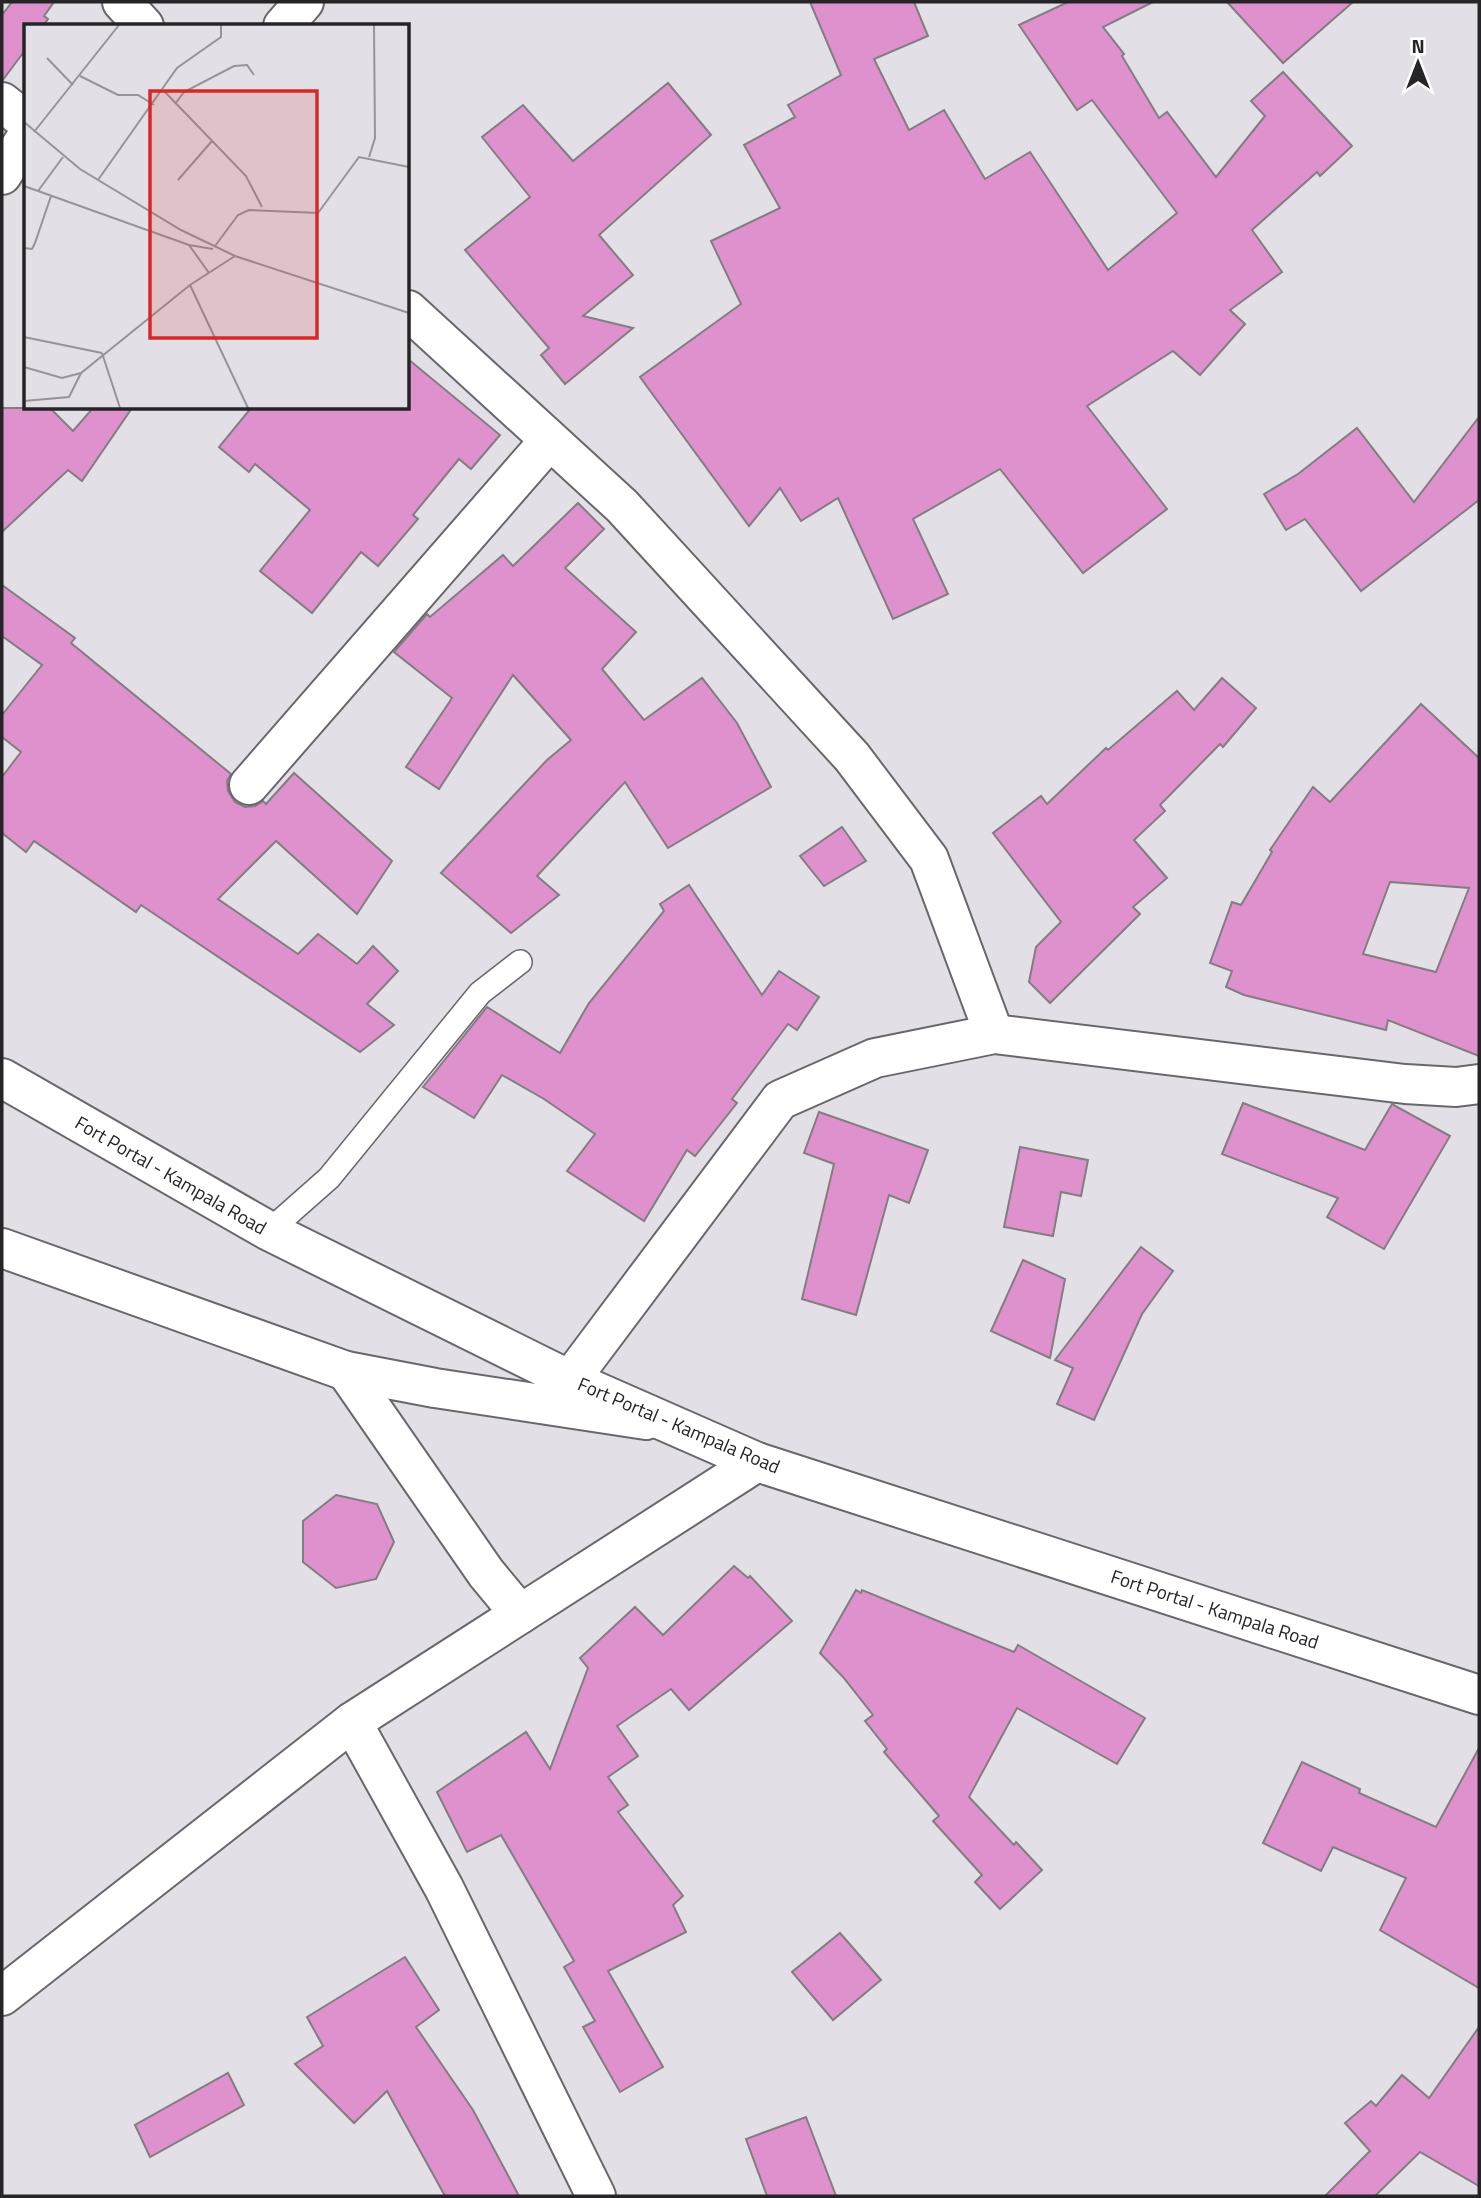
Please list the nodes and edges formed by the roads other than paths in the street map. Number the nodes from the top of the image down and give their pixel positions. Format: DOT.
graph roads {
  1 [pos="119,2"];
  2 [pos="304,2"];
  3 [pos="102,24"];
  4 [pos="142,24"];
  5 [pos="285,24"];
  6 [pos="2,102"];
  7 [pos="24,119"];
  8 [pos="24,141"];
  9 [pos="2,175"];
  10 [pos="410,312"];
  11 [pos="549,441"];
  12 [pos="249,785"];
  13 [pos="520,962"];
  14 [pos="994,1034"];
  15 [pos="2,1078"];
  16 [pos="1479,1084"];
  17 [pos="268,1231"];
  18 [pos="2,1248"];
  19 [pos="346,1371"];
  20 [pos="570,1380"];
  21 [pos="673,1424"];
  22 [pos="757,1462"];
  23 [pos="520,1614"];
  24 [pos="1479,1695"];
  25 [pos="352,1722"];
  26 [pos="2,1996"];
  27 [pos="596,2196"];
  1 -- 3 [label="street"];
  1 -- 4 [label="street"];
  2 -- 5 [label="street"];
  6 -- 7 [label="street"];
  8 -- 9 [label="street"];
  10 -- 11 [label="street"];
  11 -- 12 [label="street"];
  11 -- 14 [label="street"];
  13 -- 17 [label="lane"];
  14 -- 16 [label="street"];
  14 -- 20 [label="street"];
  15 -- 17 [label="street, Fort Portal - Kampala Road"];
  17 -- 20 [label="street, Fort Portal - Kampala Road"];
  18 -- 19 [label="street"];
  19 -- 21 [label="street"];
  19 -- 23 [label="street"];
  20 -- 21 [label="street, Fort Portal - Kampala Road"];
  21 -- 22 [label="street, Fort Portal - Kampala Road"];
  22 -- 23 [label="street"];
  22 -- 24 [label="street, Fort Portal - Kampala Road"];
  23 -- 25 [label="street"];
  25 -- 26 [label="street"];
  25 -- 27 [label="street"];
}
